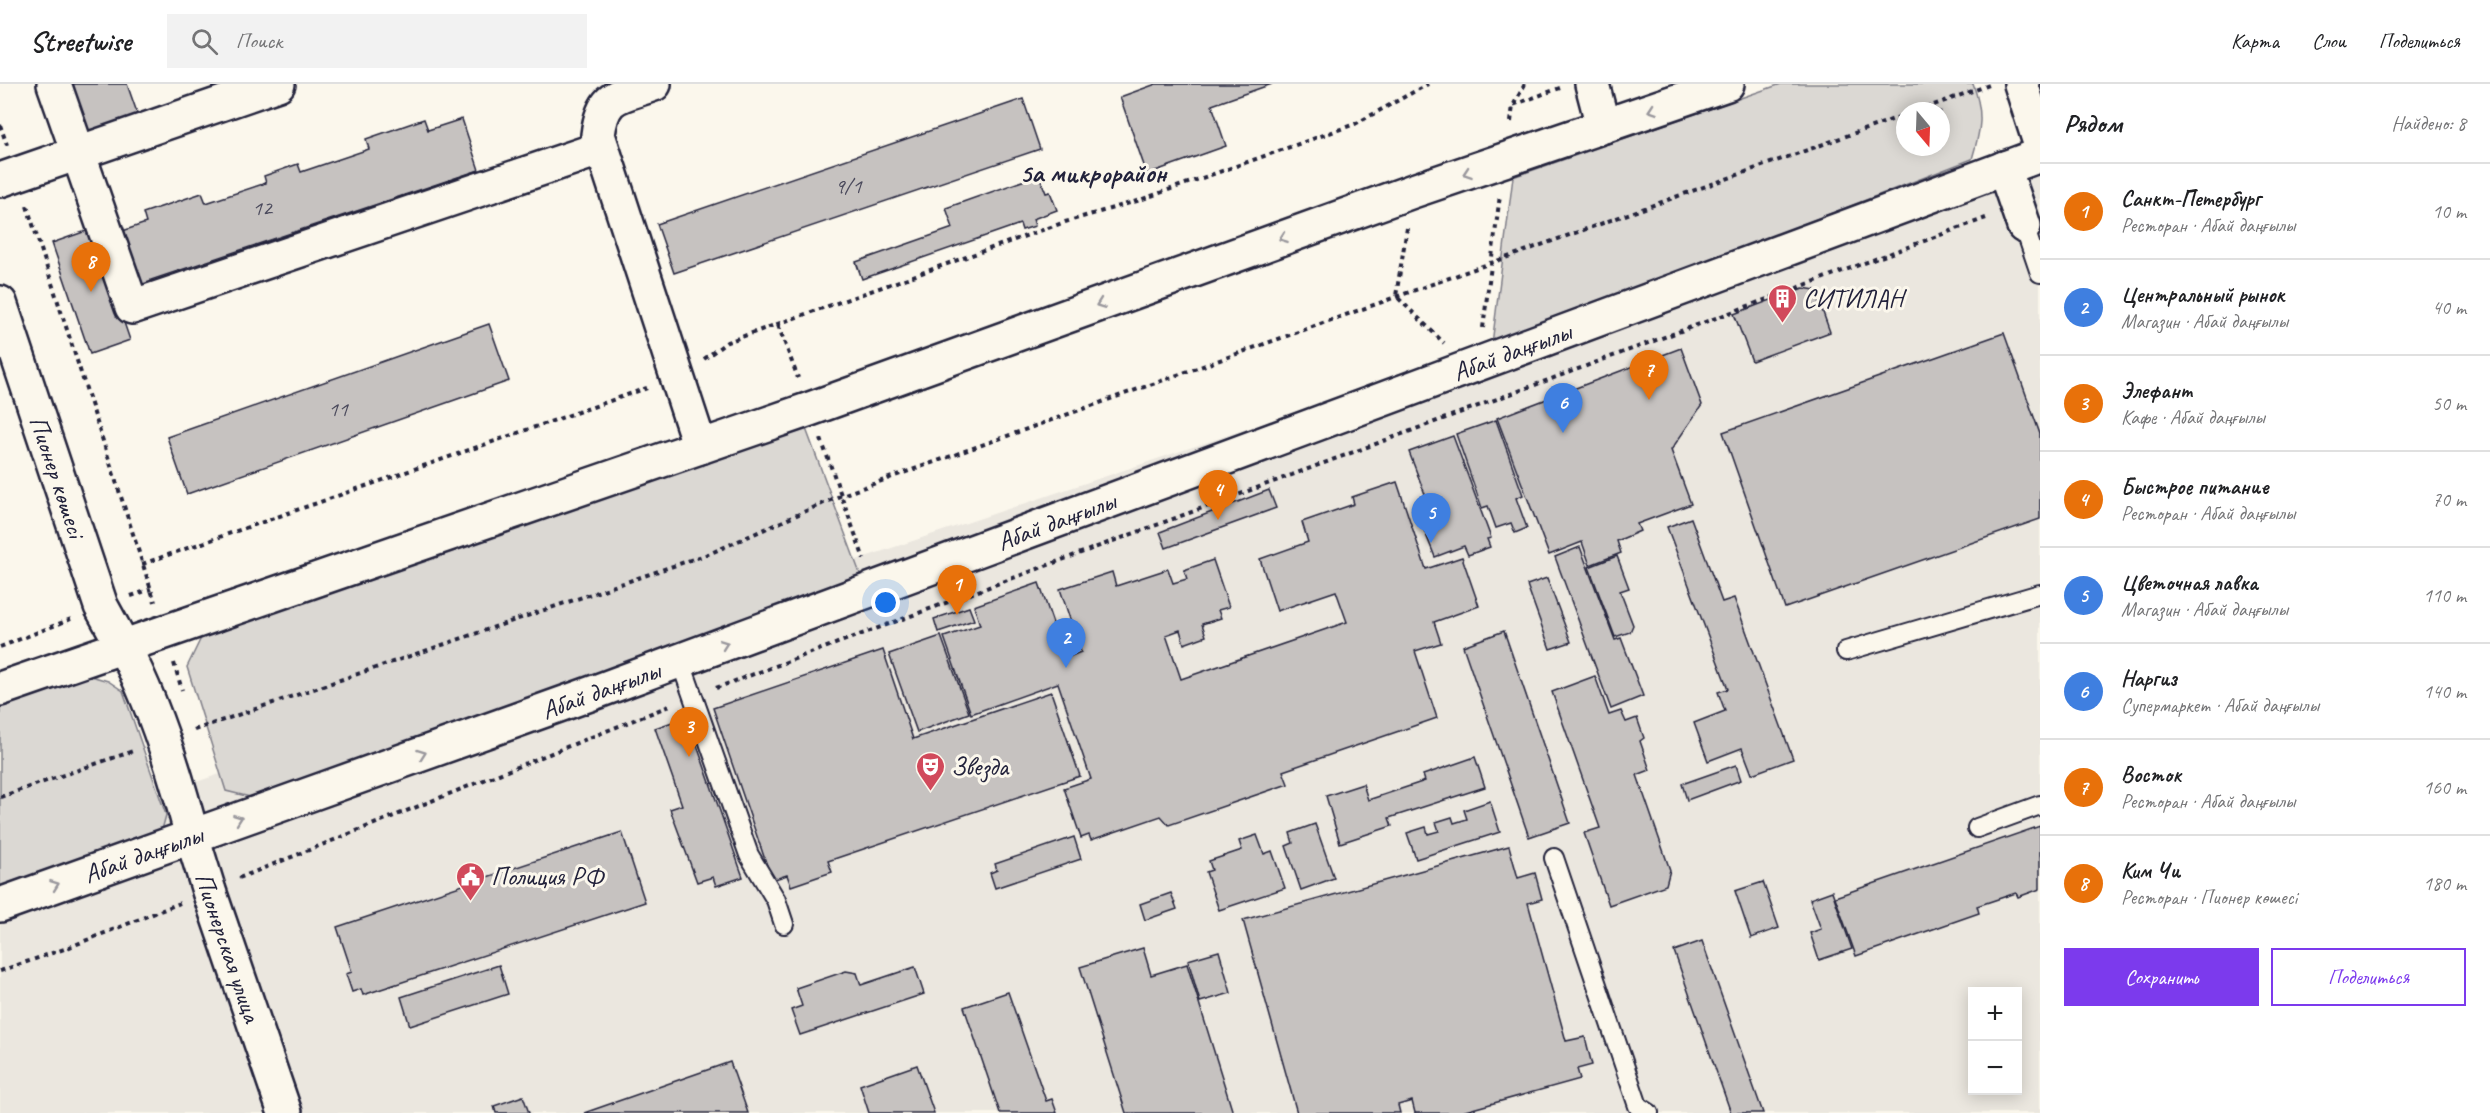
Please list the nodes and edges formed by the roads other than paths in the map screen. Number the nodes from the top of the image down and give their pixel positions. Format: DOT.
graph roads {
  1 [pos="54,84"];
  2 [pos="278,84"];
  3 [pos="654,84"];
  4 [pos="1592,84"];
  5 [pos="1727,84"];
  6 [pos="2021,84"];
  7 [pos="196,97"];
  8 [pos="1603,126"];
  9 [pos="2040,144"];
  10 [pos="602,148"];
  11 [pos="78,153"];
  12 [pos="2040,155"];
  13 [pos="2004,168"];
  14 [pos="8,177"];
  15 [pos="2021,216"];
  16 [pos="2040,273"];
  17 [pos="0,303"];
  18 [pos="700,447"];
  19 [pos="2040,594"];
  20 [pos="123,646"];
  21 [pos="1846,651"];
  22 [pos="680,660"];
  23 [pos="0,689"];
  24 [pos="2040,805"];
  25 [pos="1977,828"];
  26 [pos="192,836"];
  27 [pos="1554,858"];
  28 [pos="0,905"];
  29 [pos="784,924"];
  30 [pos="285,1113"];
  31 [pos="1649,1113"];
  1 -- 11 [label="main road"];
  2 -- 7 [label="main road"];
  3 -- 10 [label="main road"];
  4 -- 8 [label="main road"];
  5 -- 8 [label="main road, one-way"];
  6 -- 9 [label="main road"];
  7 -- 11 [label="main road"];
  8 -- 18 [label="main road, one-way"];
  10 -- 11 [label="main road"];
  10 -- 18 [label="main road"];
  11 -- 14 [label="main road"];
  12 -- 13 [label="main road, Абай даңғылы"];
  13 -- 15 [label="main road"];
  22 -- 13 [label="main road, Абай даңғылы, one-way"];
  15 -- 16 [label="lane"];
  17 -- 20 [label="main road, Пионер көшесі"];
  18 -- 20 [label="main road"];
  19 -- 21 [label="lane"];
  20 -- 23 [label="main road"];
  20 -- 26 [label="main road, Пионерская улица"];
  26 -- 22 [label="main road, Абай даңғылы, one-way"];
  22 -- 29 [label="lane"];
  24 -- 25 [label="lane"];
  28 -- 26 [label="main road, Абай даңғылы, one-way"];
  26 -- 30 [label="main road, Пионерская улица"];
  27 -- 31 [label="lane"];
}
